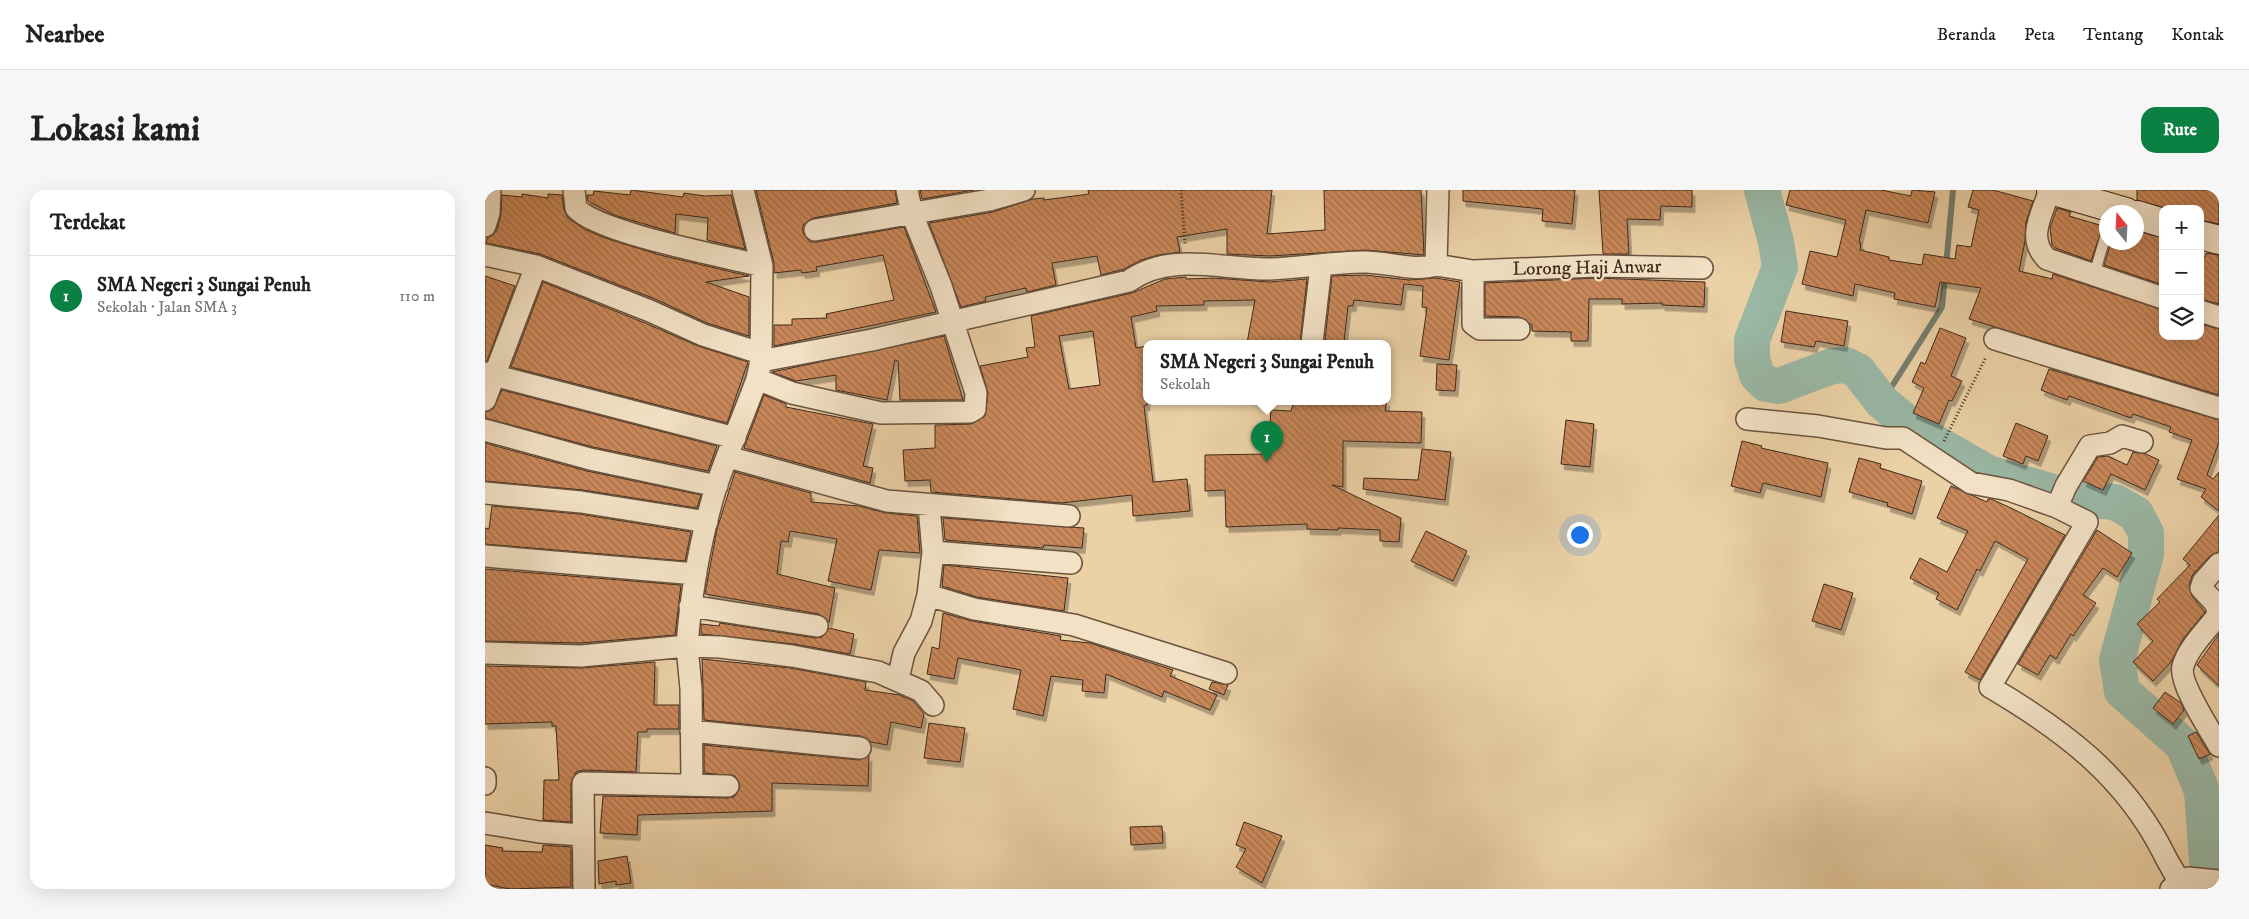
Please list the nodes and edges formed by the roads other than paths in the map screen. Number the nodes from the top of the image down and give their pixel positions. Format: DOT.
graph roads {
  1 [pos="574,190"];
  2 [pos="743,190"];
  3 [pos="907,190"];
  4 [pos="1024,190"];
  5 [pos="1438,190"];
  6 [pos="2051,190"];
  7 [pos="490,192"];
  8 [pos="2099,208"];
  9 [pos="912,214"];
  10 [pos="2144,220"];
  11 [pos="2159,222"];
  12 [pos="485,226"];
  13 [pos="815,230"];
  14 [pos="2204,235"];
  15 [pos="2219,240"];
  16 [pos="2105,250"];
  17 [pos="485,255"];
  18 [pos="1436,265"];
  19 [pos="536,266"];
  20 [pos="761,266"];
  21 [pos="1321,266"];
  22 [pos="1701,268"];
  23 [pos="1473,271"];
  24 [pos="2094,275"];
  25 [pos="2159,297"];
  26 [pos="2204,312"];
  27 [pos="2219,317"];
  28 [pos="952,320"];
  29 [pos="1519,329"];
  30 [pos="1995,339"];
  31 [pos="1312,340"];
  32 [pos="759,364"];
  33 [pos="490,375"];
  34 [pos="485,400"];
  35 [pos="2219,408"];
  36 [pos="1747,419"];
  37 [pos="485,430"];
  38 [pos="2142,442"];
  39 [pos="731,448"];
  40 [pos="717,486"];
  41 [pos="485,493"];
  42 [pos="2061,498"];
  43 [pos="929,506"];
  44 [pos="1069,516"];
  45 [pos="707,522"];
  46 [pos="933,552"];
  47 [pos="485,556"];
  48 [pos="1071,563"];
  49 [pos="2219,564"];
  50 [pos="695,574"];
  51 [pos="928,595"];
  52 [pos="690,606"];
  53 [pos="817,626"];
  54 [pos="687,646"];
  55 [pos="485,653"];
  56 [pos="1226,673"];
  57 [pos="898,679"];
  58 [pos="933,705"];
  59 [pos="691,732"];
  60 [pos="2219,746"];
  61 [pos="860,748"];
  62 [pos="485,778"];
  63 [pos="485,784"];
  64 [pos="692,785"];
  65 [pos="728,786"];
  66 [pos="485,823"];
  67 [pos="582,835"];
  68 [pos="2217,881"];
  69 [pos="2179,885"];
  70 [pos="584,889"];
  1 -- 20 [label="street"];
  2 -- 20 [label="street"];
  3 -- 9 [label="street"];
  4 -- 9 [label="street"];
  5 -- 18 [label="street"];
  6 -- 8 [label="main road"];
  6 -- 24 [label="street"];
  7 -- 12 [label="street"];
  9 -- 13 [label="street"];
  9 -- 28 [label="street"];
  10 -- 11 [label="main road"];
  14 -- 15 [label="main road"];
  16 -- 24 [label="lane"];
  17 -- 19 [label="street"];
  18 -- 21 [label="street, Lorong Haji Anwar"];
  18 -- 23 [label="street, Lorong Haji Anwar"];
  19 -- 32 [label="street"];
  19 -- 33 [label="street"];
  20 -- 32 [label="street"];
  21 -- 28 [label="street, Lorong Haji Anwar"];
  21 -- 31 [label="street"];
  22 -- 23 [label="street, Lorong Haji Anwar"];
  23 -- 29 [label="street"];
  24 -- 25 [label="street"];
  26 -- 27 [label="street"];
  28 -- 32 [label="street, Lorong Haji Anwar"];
  28 -- 32 [label="street"];
  30 -- 35 [label="street"];
  32 -- 39 [label="street"];
  33 -- 34 [label="street"];
  33 -- 39 [label="street"];
  36 -- 42 [label="street"];
  37 -- 40 [label="street"];
  38 -- 42 [label="street"];
  39 -- 40 [label="street"];
  39 -- 43 [label="street"];
  40 -- 45 [label="street"];
  41 -- 45 [label="street"];
  42 -- 69 [label="street"];
  43 -- 44 [label="street"];
  43 -- 46 [label="street"];
  45 -- 50 [label="street"];
  46 -- 48 [label="street"];
  46 -- 51 [label="street"];
  47 -- 50 [label="street"];
  49 -- 60 [label="street"];
  50 -- 52 [label="street"];
  51 -- 56 [label="street"];
  51 -- 57 [label="street"];
  52 -- 53 [label="street"];
  52 -- 54 [label="street"];
  54 -- 55 [label="street"];
  54 -- 57 [label="street"];
  54 -- 59 [label="street"];
  57 -- 58 [label="street"];
  59 -- 61 [label="street"];
  59 -- 64 [label="street"];
  62 -- 63 [label="street"];
  64 -- 65 [label="street"];
  64 -- 67 [label="street"];
  66 -- 67 [label="street"];
  67 -- 70 [label="street"];
  68 -- 69 [label="street"];
}
